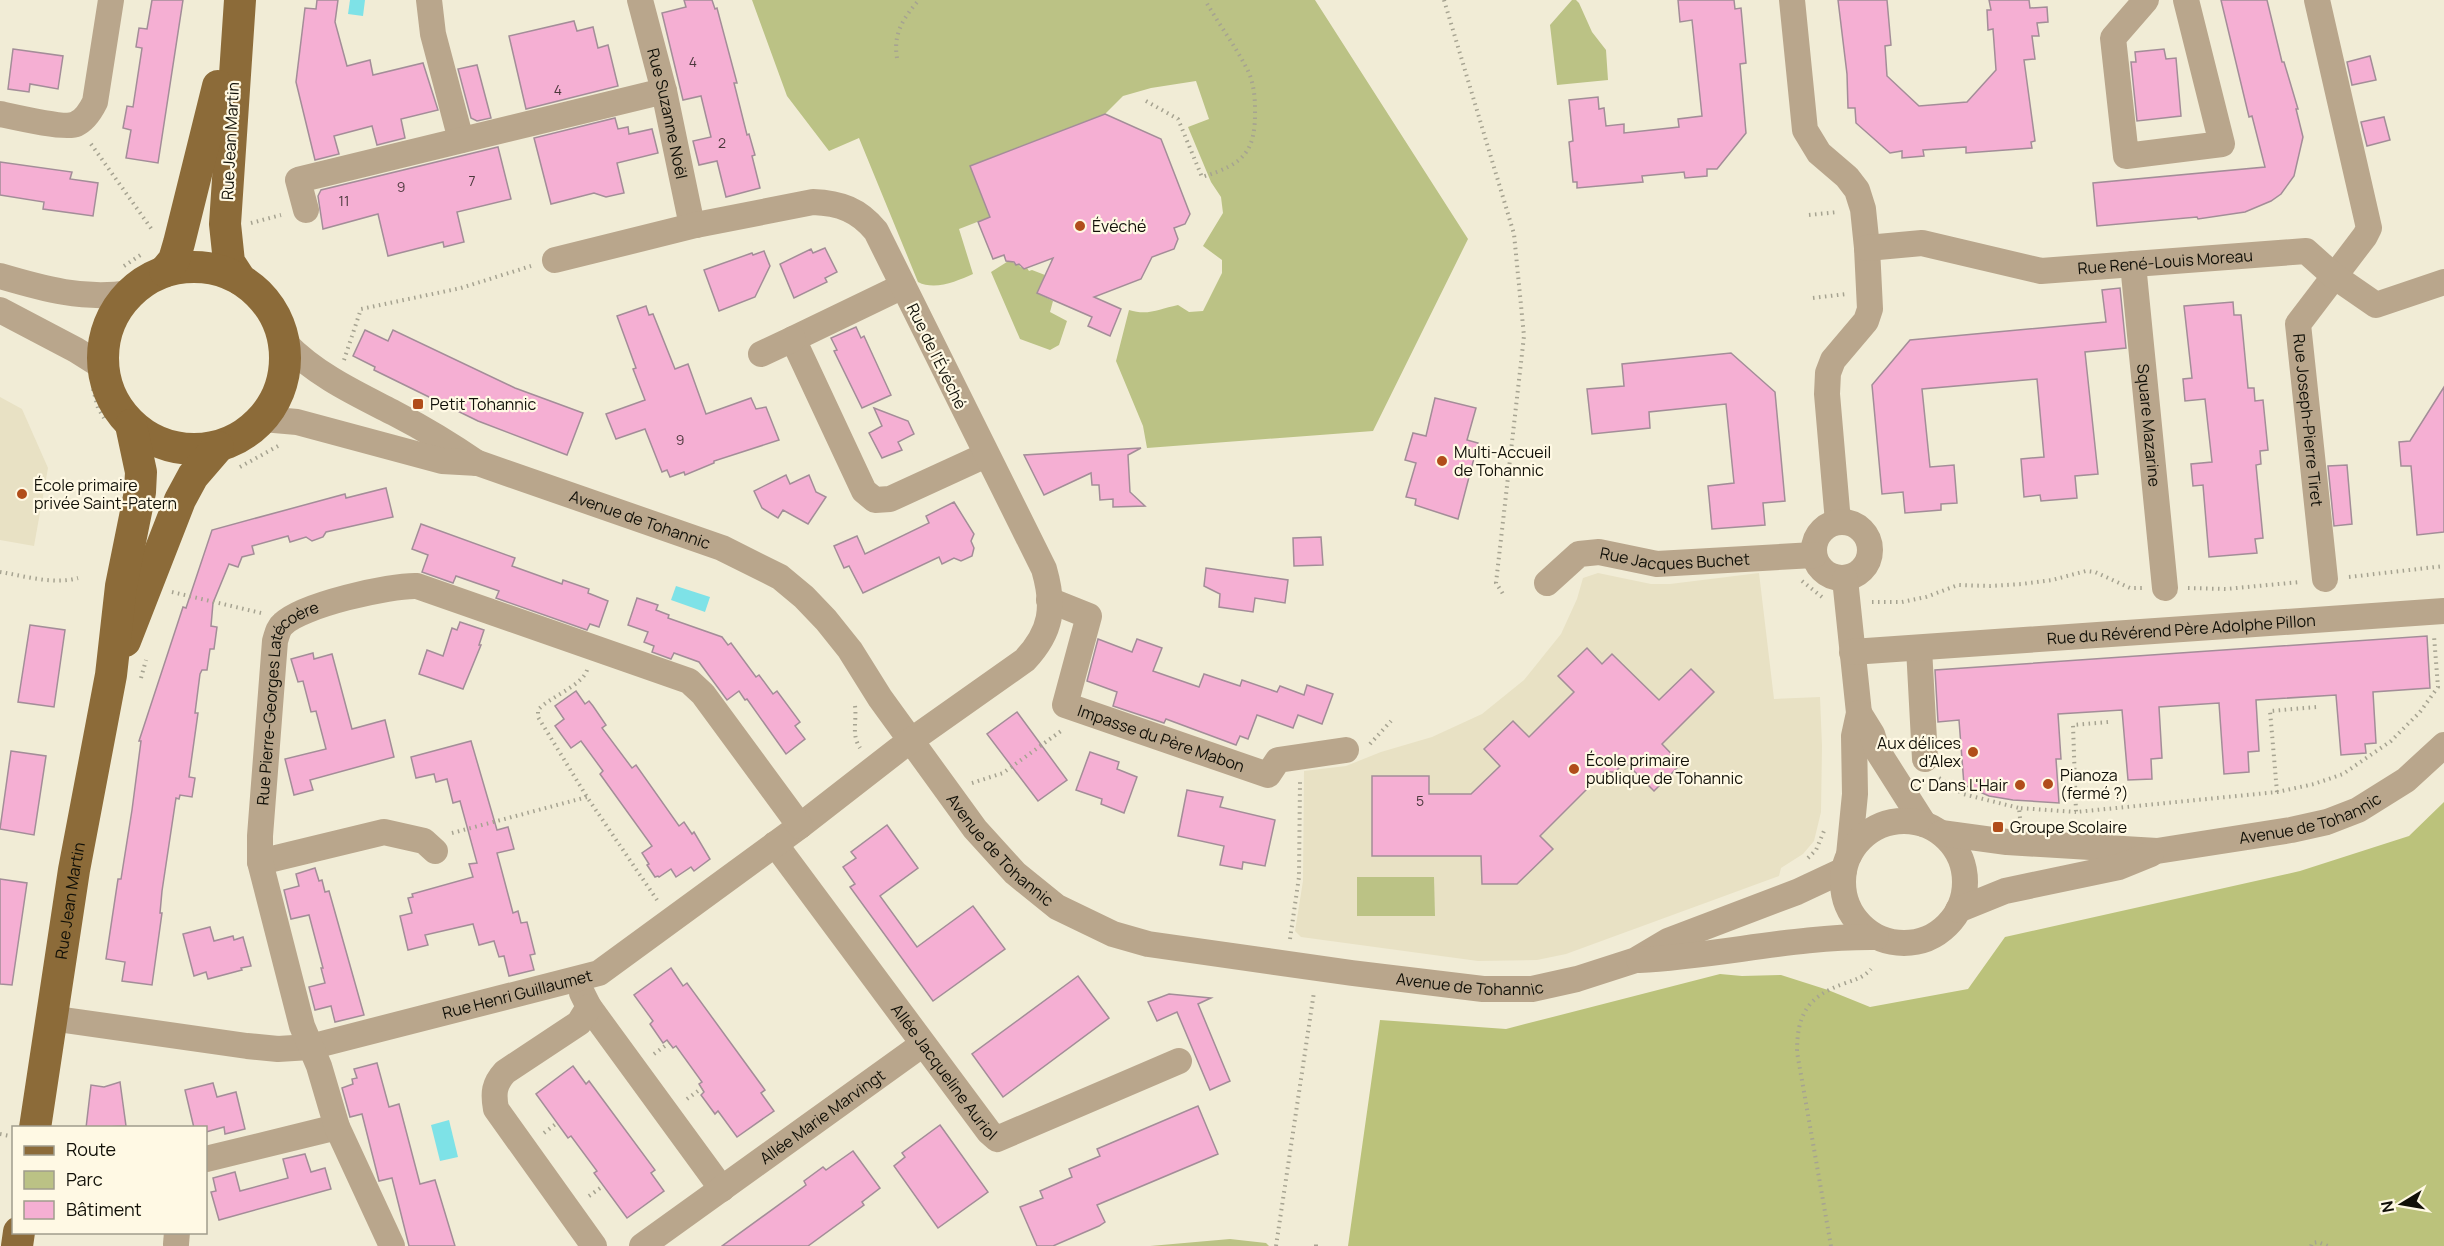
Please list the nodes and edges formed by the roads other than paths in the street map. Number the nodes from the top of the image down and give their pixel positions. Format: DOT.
graph roads {
  1 [pos="111,0"];
  2 [pos="239,0"];
  3 [pos="429,0"];
  4 [pos="640,0"];
  5 [pos="1792,0"];
  6 [pos="2146,0"];
  7 [pos="2186,0"];
  8 [pos="2318,0"];
  9 [pos="664,91"];
  10 [pos="0,114"];
  11 [pos="461,140"];
  12 [pos="306,210"];
  13 [pos="696,225"];
  14 [pos="1867,248"];
  15 [pos="555,260"];
  16 [pos="2133,264"];
  17 [pos="165,271"];
  18 [pos="0,276"];
  19 [pos="2334,276"];
  20 [pos="240,279"];
  21 [pos="2444,282"];
  22 [pos="903,286"];
  23 [pos="129,293"];
  24 [pos="0,310"];
  25 [pos="793,339"];
  26 [pos="285,343"];
  27 [pos="761,354"];
  28 [pos="97,374"];
  29 [pos="263,419"];
  30 [pos="119,424"];
  31 [pos="986,454"];
  32 [pos="227,458"];
  33 [pos="478,463"];
  34 [pos="1838,522"];
  35 [pos="1814,555"];
  36 [pos="1845,579"];
  37 [pos="2325,579"];
  38 [pos="1547,583"];
  39 [pos="2165,588"];
  40 [pos="1049,600"];
  41 [pos="2438,611"];
  42 [pos="1919,648"];
  43 [pos="1852,652"];
  44 [pos="125,678"];
  45 [pos="1859,713"];
  46 [pos="911,740"];
  47 [pos="2444,744"];
  48 [pos="1357,748"];
  49 [pos="1931,768"];
  50 [pos="800,826"];
  51 [pos="1932,829"];
  52 [pos="776,844"];
  53 [pos="429,846"];
  54 [pos="2157,851"];
  55 [pos="260,862"];
  56 [pos="1846,863"];
  57 [pos="1958,910"];
  58 [pos="1876,937"];
  59 [pos="1636,960"];
  60 [pos="575,979"];
  61 [pos="589,1007"];
  62 [pos="50,1017"];
  63 [pos="923,1044"];
  64 [pos="310,1047"];
  65 [pos="1179,1061"];
  66 [pos="35,1126"];
  67 [pos="337,1127"];
  68 [pos="207,1159"];
  69 [pos="722,1189"];
  70 [pos="392,1246"];
  71 [pos="594,1246"];
  72 [pos="642,1246"];
  1 -- 10 [label="street"];
  2 -- 17 [label="main road, Rue Jean Martin"];
  2 -- 20 [label="main road, Rue Jean Martin"];
  3 -- 11 [label="street"];
  4 -- 9 [label="street, Rue Suzanne Noël"];
  5 -- 14 [label="street"];
  6 -- 7 [label="street"];
  8 -- 19 [label="street, Rue Joseph-Pierre Tiret"];
  9 -- 11 [label="street"];
  9 -- 13 [label="street, Rue Suzanne Noël"];
  11 -- 12 [label="street"];
  13 -- 15 [label="street, Rue de l'Évéché"];
  13 -- 22 [label="street, Rue de l'Évéché"];
  14 -- 16 [label="street, Rue René-Louis Moreau"];
  14 -- 34 [label="street"];
  16 -- 19 [label="street, Rue René-Louis Moreau"];
  16 -- 39 [label="street, Square Mazarine"];
  17 -- 20 [label="main road"];
  17 -- 23 [label="main road"];
  18 -- 23 [label="street"];
  19 -- 21 [label="street, Rue René-Louis Moreau"];
  19 -- 37 [label="street, Rue Joseph-Pierre Tiret"];
  20 -- 26 [label="main road"];
  22 -- 25 [label="street"];
  22 -- 31 [label="street, Rue de l'Évéché"];
  23 -- 28 [label="main road"];
  24 -- 28 [label="street"];
  25 -- 27 [label="street"];
  25 -- 31 [label="street"];
  26 -- 29 [label="main road"];
  26 -- 33 [label="street, Avenue de Tohannic"];
  28 -- 30 [label="main road"];
  29 -- 32 [label="main road"];
  29 -- 33 [label="street, Avenue de Tohannic"];
  30 -- 32 [label="main road"];
  30 -- 44 [label="main road, Rue Jean Martin"];
  31 -- 40 [label="street, Rue de l'Évéché"];
  32 -- 44 [label="main road, Rue Jean Martin"];
  33 -- 46 [label="street, Avenue de Tohannic"];
  34 -- 35 [label="street"];
  34 -- 36 [label="street"];
  35 -- 36 [label="street"];
  35 -- 38 [label="street, Rue Jacques Buchet"];
  36 -- 43 [label="street"];
  40 -- 46 [label="street, Rue de l'Évéché"];
  40 -- 48 [label="street, Impasse du Père Mabon"];
  41 -- 42 [label="street, Rue du Révérend Père Adolphe Pillon"];
  42 -- 43 [label="street, Rue du Révérend Père Adolphe Pillon"];
  42 -- 49 [label="street"];
  43 -- 45 [label="street"];
  44 -- 62 [label="main road, Rue Jean Martin"];
  45 -- 51 [label="street"];
  45 -- 56 [label="street"];
  46 -- 50 [label="street, Rue Henri Guillaumet"];
  46 -- 59 [label="street, Avenue de Tohannic"];
  47 -- 54 [label="street, Avenue de Tohannic"];
  50 -- 52 [label="street, Rue Henri Guillaumet"];
  50 -- 55 [label="street, Rue Pierre-Georges Latécoère"];
  51 -- 54 [label="street, Avenue de Tohannic"];
  51 -- 56 [label="street"];
  51 -- 57 [label="street"];
  52 -- 60 [label="street, Rue Henri Guillaumet"];
  52 -- 63 [label="street, Allée Jacqueline Auriol"];
  53 -- 55 [label="street"];
  54 -- 57 [label="street, Avenue de Tohannic"];
  55 -- 64 [label="street, Rue Pierre-Georges Latécoère"];
  56 -- 58 [label="street"];
  56 -- 59 [label="street, Avenue de Tohannic"];
  57 -- 58 [label="street"];
  58 -- 59 [label="street, Avenue de Tohannic"];
  60 -- 61 [label="street"];
  60 -- 64 [label="street, Rue Henri Guillaumet"];
  61 -- 69 [label="street"];
  61 -- 71 [label="street"];
  62 -- 64 [label="street, Rue Henri Guillaumet"];
  62 -- 66 [label="main road, Rue Jean Martin"];
  63 -- 65 [label="street, Allée Jacqueline Auriol"];
  63 -- 69 [label="street, Allée Marie Marvingt"];
  64 -- 67 [label="street, Rue Pierre-Georges Latécoère"];
  67 -- 68 [label="street"];
  67 -- 70 [label="street, Rue Pierre-Georges Latécoère"];
  69 -- 72 [label="street, Allée Marie Marvingt"];
}
